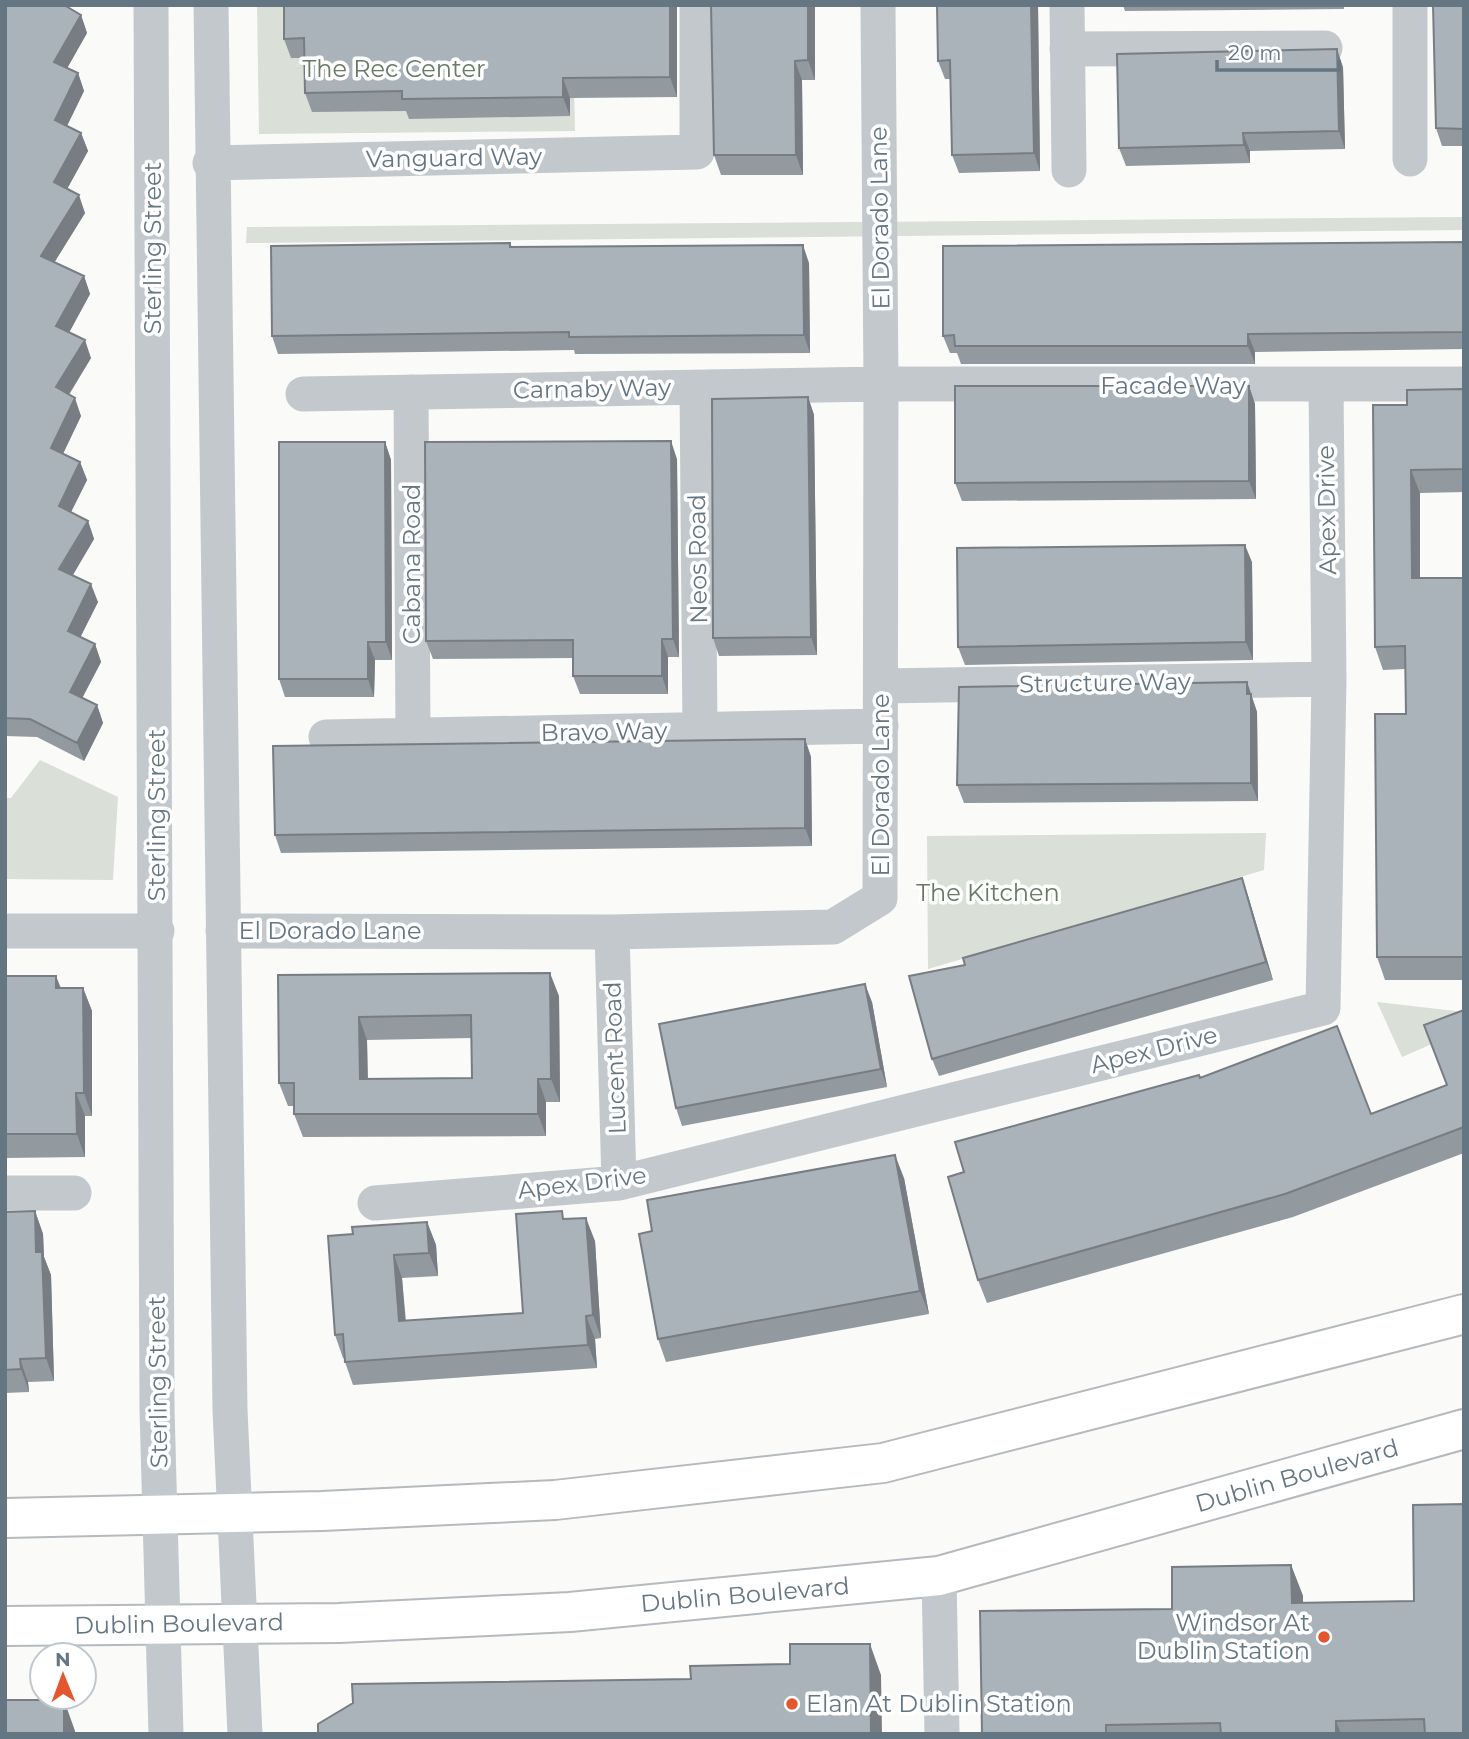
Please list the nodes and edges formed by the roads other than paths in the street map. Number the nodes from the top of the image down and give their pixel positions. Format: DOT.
graph roads {
  1 [pos="151,5"];
  2 [pos="211,5"];
  3 [pos="697,5"];
  4 [pos="878,5"];
  5 [pos="1067,5"];
  6 [pos="1410,5"];
  7 [pos="1325,48"];
  8 [pos="1067,49"];
  9 [pos="1410,159"];
  10 [pos="211,163"];
  11 [pos="1069,170"];
  12 [pos="881,384"];
  13 [pos="1464,384"];
  14 [pos="1326,386"];
  15 [pos="697,387"];
  16 [pos="411,392"];
  17 [pos="303,394"];
  18 [pos="1329,679"];
  19 [pos="882,687"];
  20 [pos="881,726"];
  21 [pos="700,730"];
  22 [pos="413,736"];
  23 [pos="326,737"];
  24 [pos="5,931"];
  25 [pos="157,931"];
  26 [pos="223,931"];
  27 [pos="612,932"];
  28 [pos="619,1183"];
  29 [pos="5,1193"];
  30 [pos="74,1193"];
  31 [pos="375,1203"];
  32 [pos="1464,1314"];
  33 [pos="1464,1429"];
  34 [pos="236,1512"];
  35 [pos="160,1514"];
  36 [pos="5,1518"];
  37 [pos="939,1576"];
  38 [pos="242,1623"];
  39 [pos="163,1624"];
  40 [pos="5,1626"];
  41 [pos="166,1734"];
  42 [pos="246,1734"];
  43 [pos="942,1734"];
  1 -- 25 [label="street, Sterling Street"];
  2 -- 10 [label="street"];
  3 -- 10 [label="street, Vanguard Way"];
  4 -- 12 [label="street, El Dorado Lane"];
  5 -- 8 [label="street"];
  6 -- 9 [label="street"];
  7 -- 8 [label="street"];
  8 -- 11 [label="street"];
  10 -- 26 [label="street"];
  12 -- 14 [label="street, Facade Way"];
  12 -- 15 [label="street, Carnaby Way"];
  12 -- 19 [label="street, El Dorado Lane"];
  13 -- 14 [label="street, Facade Way"];
  14 -- 18 [label="street, Apex Drive"];
  15 -- 16 [label="street, Carnaby Way"];
  15 -- 21 [label="street, Neos Road"];
  16 -- 17 [label="street, Carnaby Way"];
  16 -- 22 [label="street, Cabana Road"];
  18 -- 19 [label="street, Structure Way"];
  18 -- 28 [label="street, Apex Drive"];
  19 -- 20 [label="street, El Dorado Lane"];
  20 -- 21 [label="street, Bravo Way"];
  20 -- 27 [label="street, El Dorado Lane"];
  21 -- 22 [label="street, Bravo Way"];
  22 -- 23 [label="street, Bravo Way"];
  24 -- 25 [label="street"];
  25 -- 35 [label="street, Sterling Street"];
  26 -- 27 [label="street, El Dorado Lane"];
  26 -- 34 [label="street"];
  27 -- 28 [label="street, Lucent Road"];
  28 -- 31 [label="street, Apex Drive"];
  29 -- 30 [label="street"];
  32 -- 34 [label="main road"];
  33 -- 37 [label="main road, Dublin Boulevard"];
  34 -- 35 [label="main road"];
  34 -- 38 [label="street"];
  35 -- 36 [label="main road"];
  35 -- 39 [label="street, Sterling Street"];
  37 -- 38 [label="main road, Dublin Boulevard"];
  37 -- 43 [label="street"];
  38 -- 39 [label="main road, Dublin Boulevard"];
  38 -- 42 [label="street"];
  39 -- 40 [label="main road, Dublin Boulevard"];
  39 -- 41 [label="street, Sterling Street"];
}
